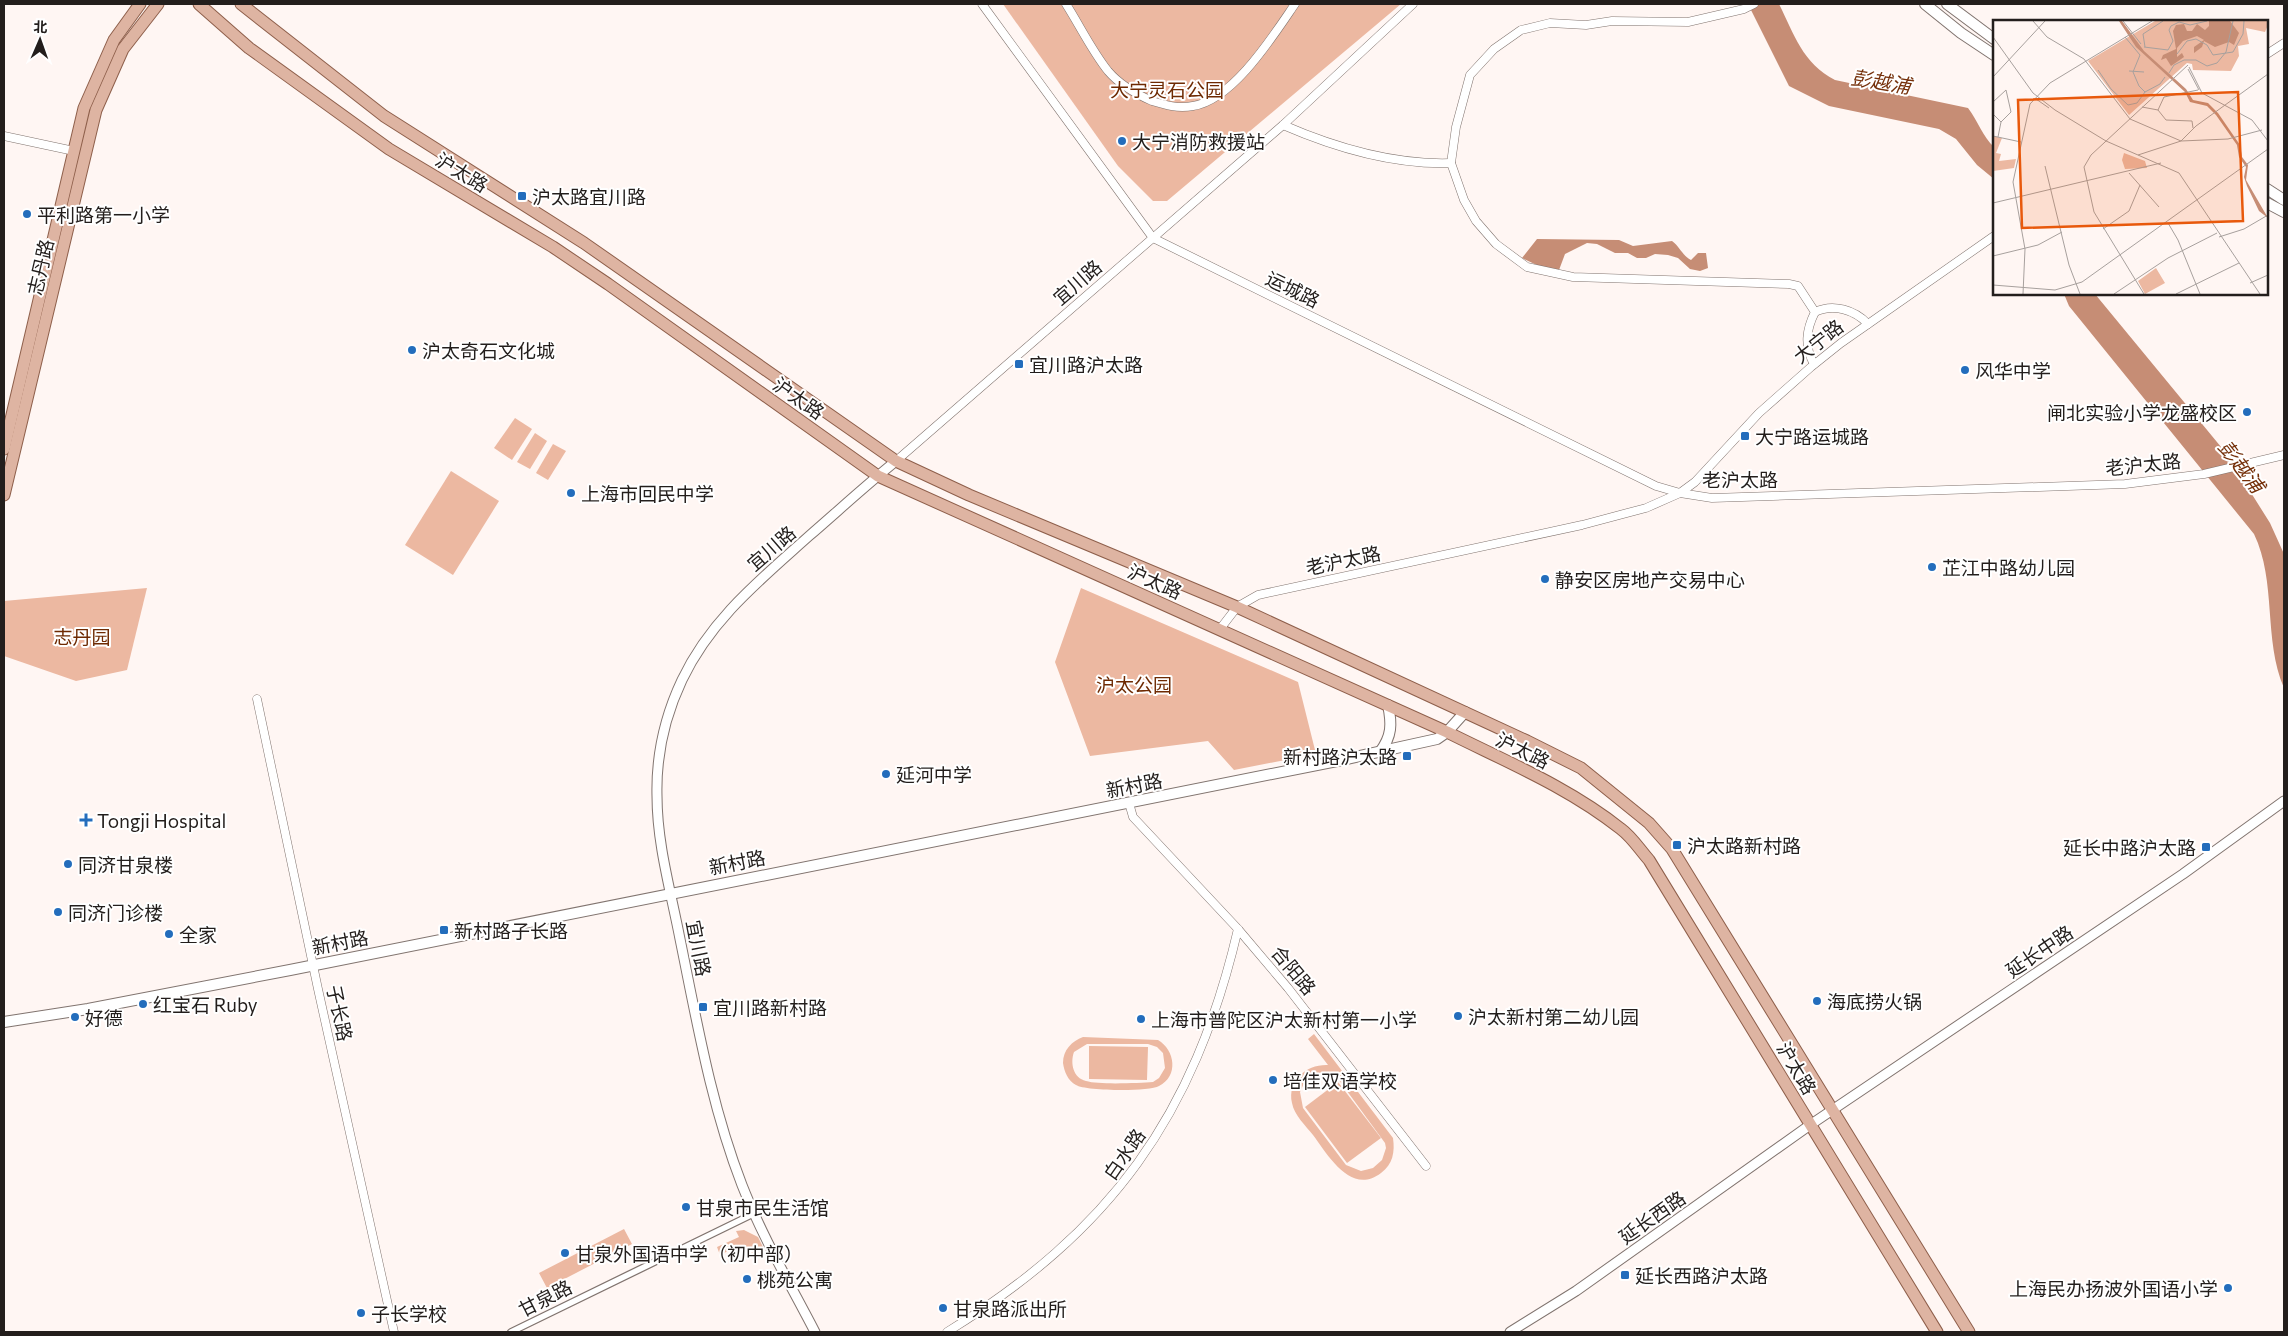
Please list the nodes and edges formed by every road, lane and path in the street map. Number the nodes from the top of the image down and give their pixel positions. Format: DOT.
graph roads {
  1 [pos="140,4"];
  2 [pos="158,4"];
  3 [pos="199,4"];
  4 [pos="240,4"];
  5 [pos="982,4"];
  6 [pos="1066,4"];
  7 [pos="1295,4"];
  8 [pos="1414,4"];
  9 [pos="1754,4"];
  10 [pos="1926,4"];
  11 [pos="1946,4"];
  12 [pos="1993,38"];
  13 [pos="2284,43"];
  14 [pos="2268,53"];
  15 [pos="1993,54"];
  16 [pos="1283,125"];
  17 [pos="4,136"];
  18 [pos="74,152"];
  19 [pos="1451,163"];
  20 [pos="2268,190"];
  21 [pos="2284,200"];
  22 [pos="2268,204"];
  23 [pos="2284,212"];
  24 [pos="1993,237"];
  25 [pos="1153,238"];
  26 [pos="1815,312"];
  27 [pos="1868,324"];
  28 [pos="1814,364"];
  29 [pos="9,436"];
  30 [pos="4,449"];
  31 [pos="2284,455"];
  32 [pos="896,461"];
  33 [pos="878,476"];
  34 [pos="1680,493"];
  35 [pos="4,495"];
  36 [pos="1238,607"];
  37 [pos="1220,628"];
  38 [pos="257,699"];
  39 [pos="1388,705"];
  40 [pos="1465,712"];
  41 [pos="1448,732"];
  42 [pos="1380,752"];
  43 [pos="2284,801"];
  44 [pos="1129,803"];
  45 [pos="671,894"];
  46 [pos="1238,929"];
  47 [pos="313,965"];
  48 [pos="4,1022"];
  49 [pos="1832,1110"];
  50 [pos="1810,1125"];
  51 [pos="1426,1166"];
  52 [pos="755,1213"];
  53 [pos="394,1332"];
  54 [pos="511,1332"];
  55 [pos="815,1332"];
  56 [pos="946,1332"];
  57 [pos="1513,1332"];
  58 [pos="1937,1332"];
  59 [pos="1969,1332"];
  1 -- 18 [label="main road, 志丹路"];
  2 -- 29 [label="main road, 志丹路"];
  3 -- 33 [label="main road, 沪太路"];
  4 -- 32 [label="main road, 沪太路"];
  5 -- 25 [label="street, 运城路"];
  6 -- 7 [label="street"];
  8 -- 16 [label="street, 宜川路"];
  9 -- 19 [label="street"];
  10 -- 15 [label="main road"];
  11 -- 12 [label="main road"];
  13 -- 14 [label="street"];
  16 -- 19 [label="street"];
  16 -- 25 [label="street, 宜川路"];
  17 -- 18 [label="street"];
  18 -- 29 [label="main road, 志丹路"];
  19 -- 26 [label="street"];
  20 -- 21 [label="main road"];
  22 -- 23 [label="main road"];
  24 -- 27 [label="street, 大宁路"];
  25 -- 32 [label="street, 宜川路"];
  25 -- 34 [label="street, 运城路"];
  26 -- 27 [label="street"];
  26 -- 28 [label="street"];
  27 -- 28 [label="street, 大宁路"];
  28 -- 34 [label="street, 大宁路"];
  29 -- 30 [label="main road, 志丹路"];
  29 -- 35 [label="main road, 志丹路"];
  31 -- 34 [label="street, 老沪太路"];
  32 -- 33 [label="street, 宜川路"];
  32 -- 36 [label="main road, 沪太路"];
  33 -- 37 [label="main road, 沪太路"];
  33 -- 45 [label="street, 宜川路"];
  34 -- 36 [label="street, 老沪太路"];
  36 -- 37 [label="street, 老沪太路"];
  36 -- 40 [label="main road, 沪太路"];
  37 -- 39 [label="main road, 沪太路"];
  38 -- 47 [label="street, 子长路"];
  39 -- 41 [label="main road, 沪太路"];
  39 -- 42 [label="main road"];
  40 -- 41 [label="main road, 新村路"];
  40 -- 49 [label="main road, 沪太路"];
  41 -- 42 [label="main road, 新村路"];
  41 -- 50 [label="main road, 沪太路"];
  42 -- 44 [label="main road, 新村路"];
  43 -- 49 [label="street, 延长中路"];
  44 -- 45 [label="main road, 新村路"];
  44 -- 46 [label="street, 合阳路"];
  45 -- 47 [label="main road, 新村路"];
  45 -- 52 [label="street, 宜川路"];
  46 -- 51 [label="street, 合阳路"];
  46 -- 56 [label="street, 白水路"];
  47 -- 48 [label="main road, 新村路"];
  47 -- 53 [label="street, 子长路"];
  49 -- 50 [label="street, 延长中路"];
  49 -- 59 [label="main road, 沪太路"];
  50 -- 57 [label="street, 延长西路"];
  50 -- 58 [label="main road, 沪太路"];
  52 -- 54 [label="street, 甘泉路"];
  52 -- 55 [label="street, 宜川路"];
}
